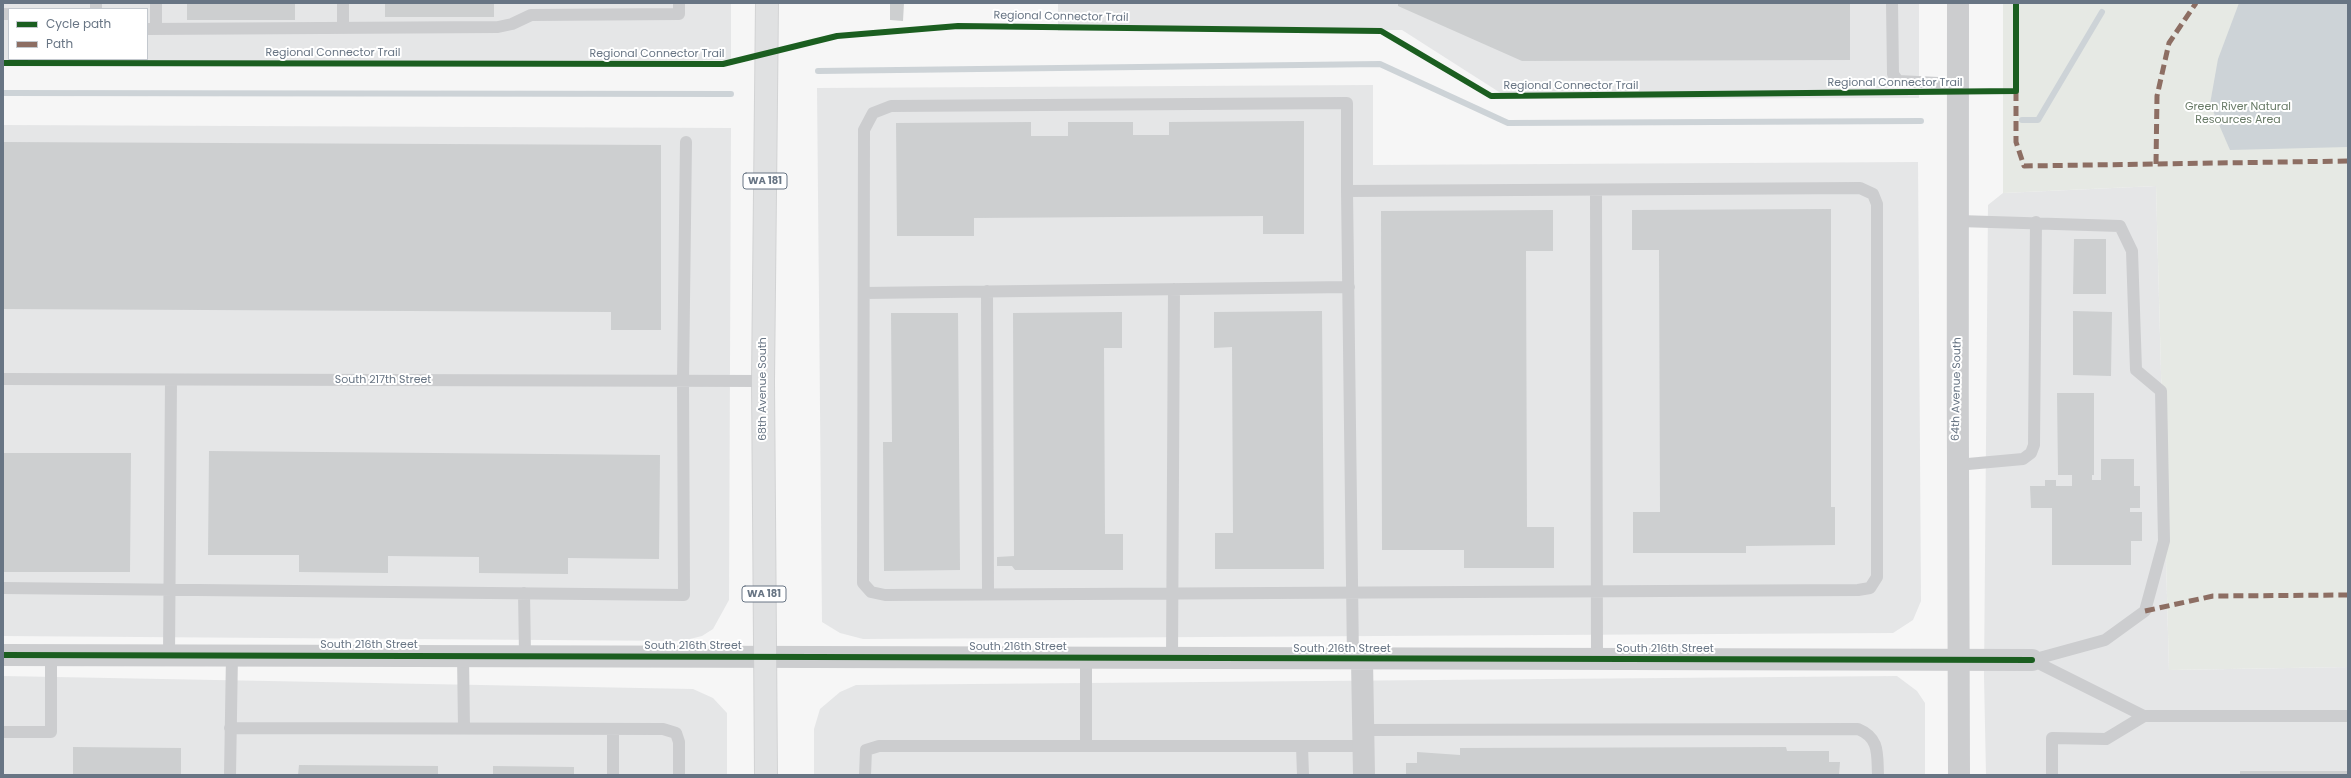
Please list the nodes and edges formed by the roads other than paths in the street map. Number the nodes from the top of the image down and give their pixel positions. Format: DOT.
graph roads {
  1 [pos="156,3"];
  2 [pos="342,3"];
  3 [pos="679,3"];
  4 [pos="767,3"];
  5 [pos="1892,3"];
  6 [pos="1958,3"];
  7 [pos="530,9"];
  8 [pos="343,28"];
  9 [pos="152,29"];
  10 [pos="1958,84"];
  11 [pos="686,142"];
  12 [pos="1596,190"];
  13 [pos="1348,191"];
  14 [pos="1959,221"];
  15 [pos="2036,222"];
  16 [pos="1349,287"];
  17 [pos="1174,289"];
  18 [pos="987,291"];
  19 [pos="864,292"];
  20 [pos="3,379"];
  21 [pos="172,380"];
  22 [pos="683,381"];
  23 [pos="763,381"];
  24 [pos="1957,465"];
  25 [pos="3,588"];
  26 [pos="170,590"];
  27 [pos="1596,592"];
  28 [pos="524,593"];
  29 [pos="988,594"];
  30 [pos="1172,594"];
  31 [pos="1352,594"];
  32 [pos="3,655"];
  33 [pos="51,655"];
  34 [pos="170,655"];
  35 [pos="232,655"];
  36 [pos="463,655"];
  37 [pos="525,655"];
  38 [pos="765,656"];
  39 [pos="1086,658"];
  40 [pos="1172,658"];
  41 [pos="1597,659"];
  42 [pos="1357,660"];
  43 [pos="1958,660"];
  44 [pos="2032,660"];
  45 [pos="2144,716"];
  46 [pos="2348,716"];
  47 [pos="230,728"];
  48 [pos="464,728"];
  49 [pos="613,729"];
  50 [pos="3,732"];
  51 [pos="1364,738"];
  52 [pos="1086,746"];
  53 [pos="1302,746"];
  54 [pos="230,775"];
  55 [pos="613,775"];
  56 [pos="679,775"];
  57 [pos="766,775"];
  58 [pos="864,775"];
  59 [pos="1302,775"];
  60 [pos="1364,775"];
  61 [pos="1878,775"];
  62 [pos="1959,775"];
  63 [pos="2052,775"];
  1 -- 9 [label="lane"];
  2 -- 8 [label="lane"];
  3 -- 7 [label="lane"];
  4 -- 23 [label="main road, 68th Avenue South / WA 181"];
  5 -- 10 [label="lane"];
  6 -- 10 [label="street, 64th Avenue South"];
  7 -- 8 [label="lane"];
  8 -- 9 [label="lane"];
  10 -- 14 [label="street, 64th Avenue South"];
  11 -- 22 [label="lane"];
  12 -- 13 [label="lane"];
  12 -- 27 [label="lane"];
  12 -- 27 [label="lane"];
  13 -- 16 [label="lane"];
  13 -- 19 [label="lane"];
  14 -- 15 [label="lane"];
  14 -- 24 [label="street, 64th Avenue South"];
  15 -- 24 [label="lane"];
  15 -- 44 [label="lane"];
  16 -- 17 [label="lane"];
  16 -- 31 [label="lane"];
  17 -- 18 [label="lane"];
  17 -- 30 [label="lane"];
  18 -- 19 [label="lane"];
  18 -- 29 [label="lane"];
  19 -- 29 [label="lane"];
  20 -- 21 [label="lane, South 217th Street"];
  21 -- 22 [label="lane, South 217th Street"];
  21 -- 26 [label="lane"];
  22 -- 23 [label="lane, South 217th Street"];
  22 -- 28 [label="lane"];
  23 -- 38 [label="main road, 68th Avenue South / WA 181"];
  24 -- 43 [label="street, 64th Avenue South"];
  25 -- 26 [label="lane"];
  26 -- 28 [label="lane"];
  26 -- 34 [label="lane"];
  27 -- 31 [label="lane"];
  27 -- 41 [label="lane"];
  28 -- 37 [label="lane"];
  29 -- 30 [label="lane"];
  30 -- 31 [label="lane"];
  30 -- 40 [label="lane"];
  31 -- 42 [label="lane"];
  32 -- 33 [label="street, South 216th Street"];
  33 -- 34 [label="street, South 216th Street"];
  33 -- 50 [label="lane"];
  34 -- 35 [label="street, South 216th Street"];
  35 -- 36 [label="street, South 216th Street"];
  35 -- 47 [label="lane"];
  36 -- 37 [label="street, South 216th Street"];
  36 -- 48 [label="lane"];
  37 -- 38 [label="street, South 216th Street"];
  38 -- 39 [label="street, South 216th Street"];
  38 -- 57 [label="main road, 68th Avenue South / WA 181"];
  39 -- 40 [label="street, South 216th Street"];
  39 -- 52 [label="lane"];
  40 -- 42 [label="street, South 216th Street"];
  41 -- 42 [label="street, South 216th Street"];
  41 -- 43 [label="street, South 216th Street"];
  42 -- 51 [label="street"];
  43 -- 44 [label="street, South 216th Street"];
  43 -- 62 [label="street, 64th Avenue South"];
  44 -- 45 [label="lane"];
  45 -- 46 [label="lane"];
  45 -- 63 [label="lane"];
  47 -- 48 [label="lane"];
  47 -- 54 [label="lane"];
  48 -- 49 [label="lane"];
  49 -- 55 [label="lane"];
  49 -- 56 [label="lane"];
  51 -- 53 [label="lane"];
  51 -- 60 [label="street"];
  51 -- 61 [label="lane"];
  52 -- 53 [label="lane"];
  52 -- 58 [label="lane"];
  53 -- 59 [label="lane"];
}
